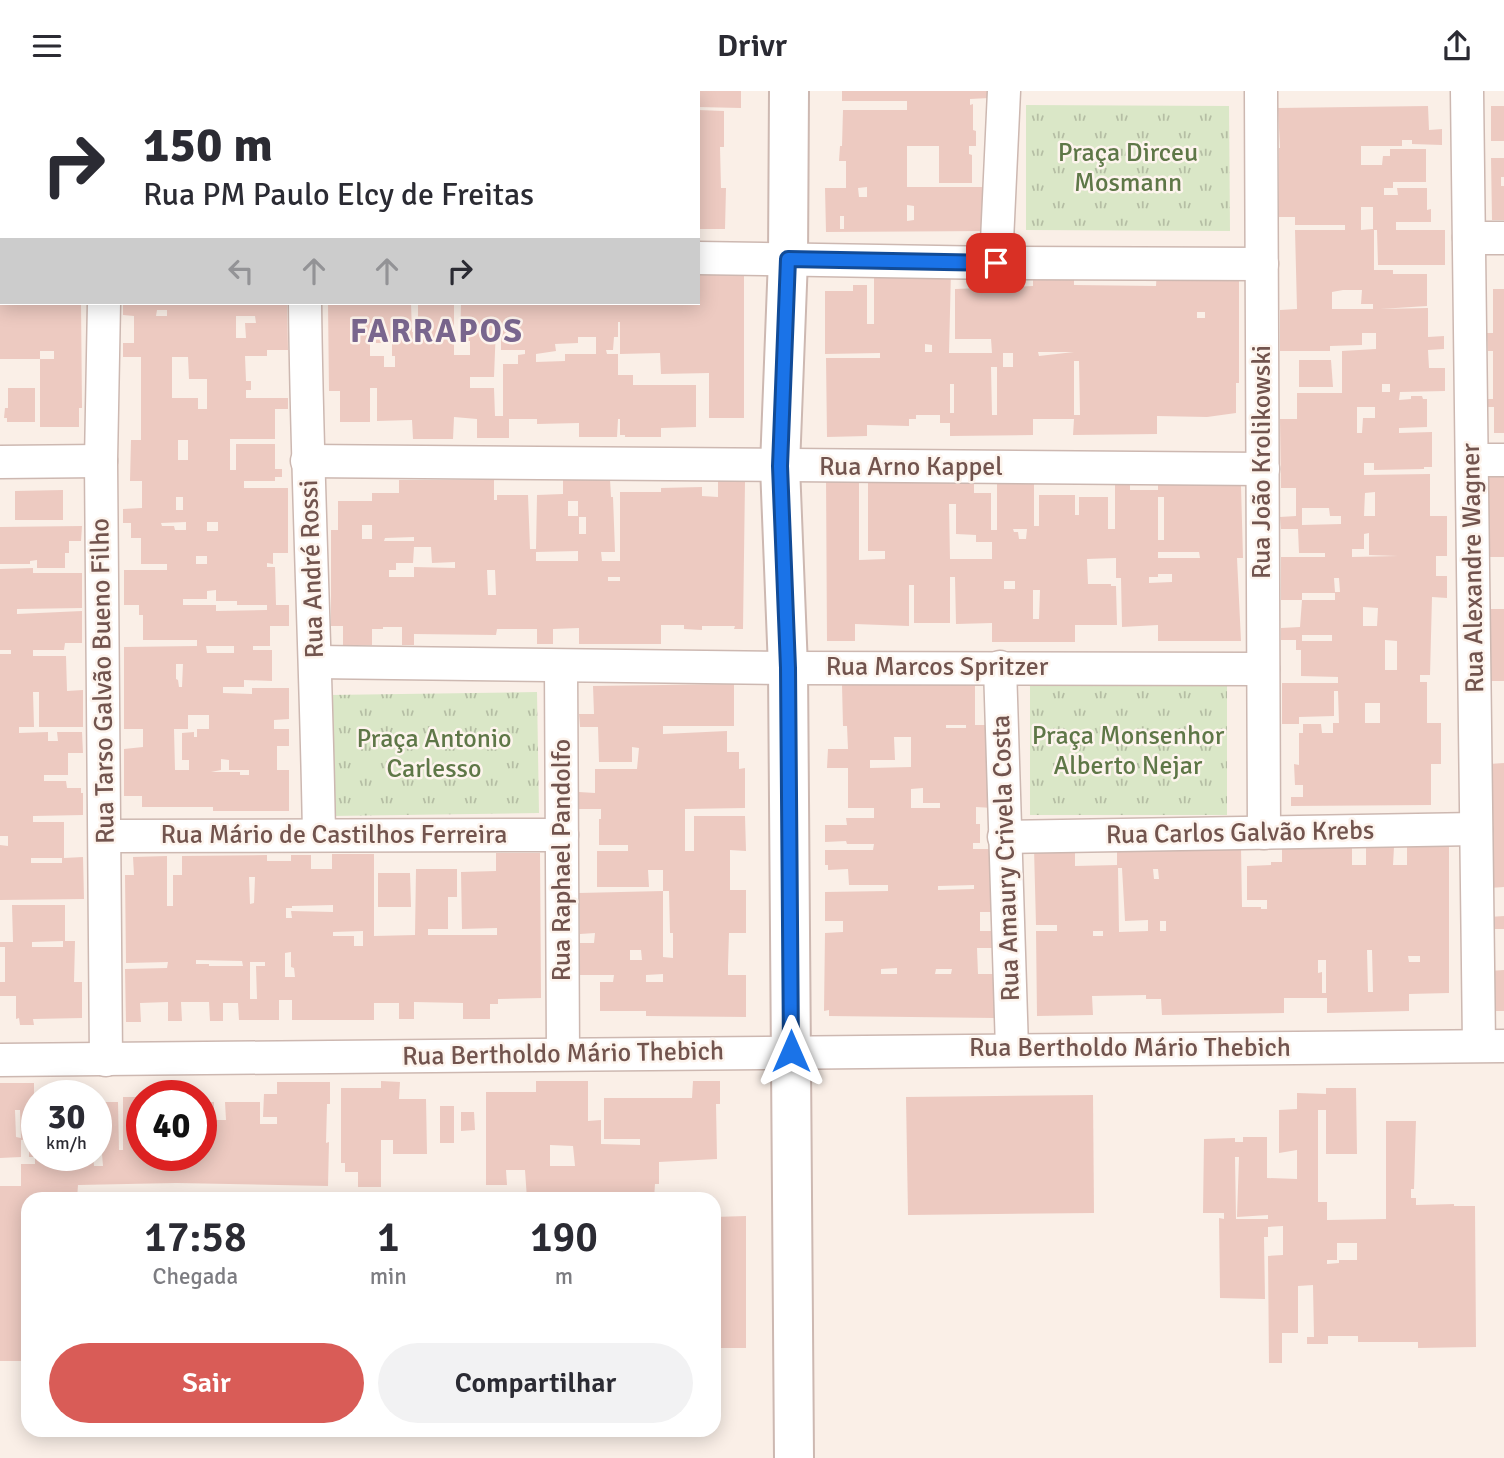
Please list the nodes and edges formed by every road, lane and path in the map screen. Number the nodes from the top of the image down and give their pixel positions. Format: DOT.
graph roads {
  1 [pos="789,91"];
  2 [pos="1004,91"];
  3 [pos="1261,91"];
  4 [pos="1467,91"];
  5 [pos="1469,238"];
  6 [pos="1504,238"];
  7 [pos="700,258"];
  8 [pos="788,259"];
  9 [pos="996,263"];
  10 [pos="1262,264"];
  11 [pos="104,305"];
  12 [pos="304,305"];
  13 [pos="1472,460"];
  14 [pos="1504,460"];
  15 [pos="101,461"];
  16 [pos="307,461"];
  17 [pos="0,463"];
  18 [pos="780,466"];
  19 [pos="1263,469"];
  20 [pos="316,662"];
  21 [pos="561,666"];
  22 [pos="1000,667"];
  23 [pos="788,668"];
  24 [pos="1263,669"];
  25 [pos="1476,829"];
  26 [pos="1264,833"];
  27 [pos="319,835"];
  28 [pos="562,835"];
  29 [pos="105,836"];
  30 [pos="1004,837"];
  31 [pos="1491,1045"];
  32 [pos="1012,1049"];
  33 [pos="791,1051"];
  34 [pos="563,1053"];
  35 [pos="0,1060"];
  36 [pos="106,1060"];
  37 [pos="794,1458"];
  1 -- 8 [label="street"];
  2 -- 9 [label="street"];
  3 -- 10 [label="street, Rua João Krolikowski"];
  4 -- 5 [label="street, Rua Alexandre Wagner"];
  5 -- 6 [label="street"];
  5 -- 13 [label="street, Rua Alexandre Wagner"];
  7 -- 8 [label="street"];
  8 -- 9 [label="street"];
  8 -- 18 [label="street"];
  9 -- 10 [label="street"];
  10 -- 19 [label="street, Rua João Krolikowski"];
  11 -- 15 [label="street, Rua Tarso Galvão Bueno Filho"];
  12 -- 16 [label="street, Rua André Rossi"];
  13 -- 14 [label="street"];
  13 -- 25 [label="street, Rua Alexandre Wagner"];
  15 -- 17 [label="street"];
  15 -- 29 [label="street, Rua Tarso Galvão Bueno Filho"];
  16 -- 18 [label="street, Rua Arno Kappel"];
  16 -- 20 [label="street, Rua André Rossi"];
  18 -- 19 [label="street, Rua Arno Kappel"];
  18 -- 23 [label="street"];
  19 -- 24 [label="street, Rua João Krolikowski"];
  20 -- 21 [label="street, Rua Marcos Spritzer"];
  20 -- 27 [label="street, Rua André Rossi"];
  21 -- 23 [label="street, Rua Marcos Spritzer"];
  21 -- 28 [label="street, Rua Raphael Pandolfo"];
  22 -- 23 [label="street, Rua Marcos Spritzer"];
  22 -- 24 [label="street, Rua Marcos Spritzer"];
  22 -- 30 [label="street, Rua Amaury Crivela Costa"];
  23 -- 33 [label="street"];
  24 -- 26 [label="street, Rua João Krolikowski"];
  25 -- 26 [label="street, Rua Carlos Galvão Krebs"];
  25 -- 31 [label="street, Rua Alexandre Wagner"];
  26 -- 30 [label="street, Rua Carlos Galvão Krebs"];
  27 -- 28 [label="street, Rua Mário de Castilhos Ferreira"];
  27 -- 29 [label="street, Rua Mário de Castilhos Ferreira"];
  28 -- 34 [label="street, Rua Raphael Pandolfo"];
  29 -- 36 [label="street, Rua Tarso Galvão Bueno Filho"];
  30 -- 32 [label="street, Rua Amaury Crivela Costa"];
  31 -- 32 [label="street, Rua Bertholdo Mário Thebich"];
  32 -- 33 [label="street, Rua Bertholdo Mário Thebich"];
  33 -- 34 [label="street, Rua Bertholdo Mário Thebich"];
  33 -- 37 [label="street"];
  34 -- 36 [label="street, Rua Bertholdo Mário Thebich"];
  35 -- 36 [label="street, Rua Bertholdo Mário Thebich"];
}
